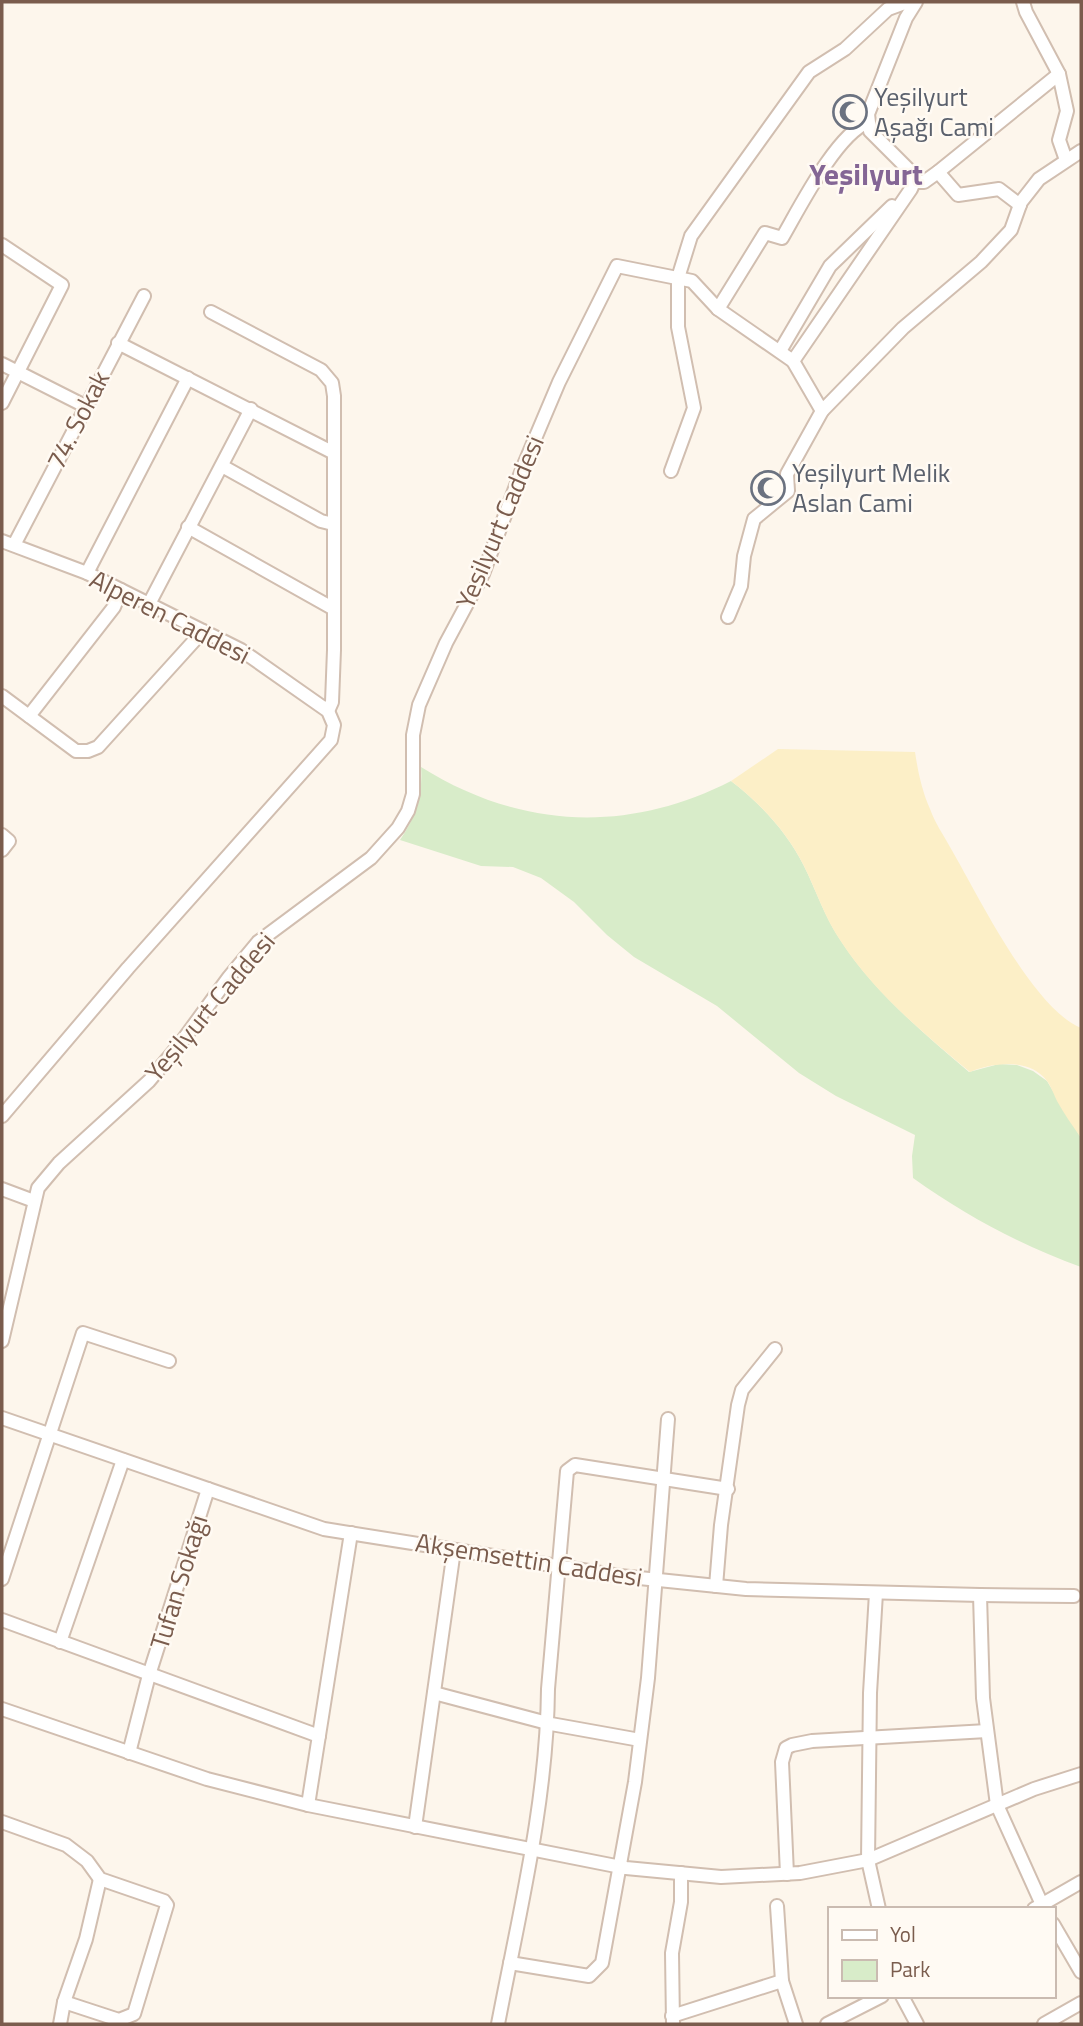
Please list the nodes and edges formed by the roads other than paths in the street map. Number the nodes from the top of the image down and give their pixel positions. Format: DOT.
graph roads {
  1 [pos="907,2"];
  2 [pos="916,2"];
  3 [pos="1023,2"];
  4 [pos="1059,75"];
  5 [pos="868,122"];
  6 [pos="1081,151"];
  7 [pos="1066,160"];
  8 [pos="938,172"];
  9 [pos="911,186"];
  10 [pos="1020,205"];
  11 [pos="860,235"];
  12 [pos="872,243"];
  13 [pos="2,245"];
  14 [pos="830,266"];
  15 [pos="678,278"];
  16 [pos="849,278"];
  17 [pos="144,296"];
  18 [pos="718,309"];
  19 [pos="211,312"];
  20 [pos="118,343"];
  21 [pos="780,351"];
  22 [pos="793,361"];
  23 [pos="2,364"];
  24 [pos="18,372"];
  25 [pos="188,378"];
  26 [pos="2,403"];
  27 [pos="85,406"];
  28 [pos="251,409"];
  29 [pos="822,411"];
  30 [pos="334,453"];
  31 [pos="222,466"];
  32 [pos="671,471"];
  33 [pos="333,524"];
  34 [pos="188,527"];
  35 [pos="8,542"];
  36 [pos="87,573"];
  37 [pos="121,590"];
  38 [pos="149,604"];
  39 [pos="334,610"];
  40 [pos="728,617"];
  41 [pos="203,631"];
  42 [pos="2,696"];
  43 [pos="328,711"];
  44 [pos="29,716"];
  45 [pos="2,835"];
  46 [pos="2,850"];
  47 [pos="2,1116"];
  48 [pos="2,1189"];
  49 [pos="34,1201"];
  50 [pos="2,1341"];
  51 [pos="775,1349"];
  52 [pos="169,1361"];
  53 [pos="2,1418"];
  54 [pos="668,1419"];
  55 [pos="50,1434"];
  56 [pos="123,1460"];
  57 [pos="663,1479"];
  58 [pos="208,1489"];
  59 [pos="728,1489"];
  60 [pos="351,1533"];
  61 [pos="454,1550"];
  62 [pos="558,1566"];
  63 [pos="2,1578"];
  64 [pos="654,1579"];
  65 [pos="716,1586"];
  66 [pos="876,1593"];
  67 [pos="980,1595"];
  68 [pos="1074,1595"];
  69 [pos="2,1620"];
  70 [pos="60,1642"];
  71 [pos="149,1675"];
  72 [pos="434,1693"];
  73 [pos="2,1709"];
  74 [pos="548,1722"];
  75 [pos="987,1731"];
  76 [pos="319,1736"];
  77 [pos="870,1737"];
  78 [pos="640,1740"];
  79 [pos="129,1753"];
  80 [pos="1081,1774"];
  81 [pos="308,1805"];
  82 [pos="997,1805"];
  83 [pos="2,1822"];
  84 [pos="415,1827"];
  85 [pos="532,1851"];
  86 [pos="868,1860"];
  87 [pos="621,1867"];
  88 [pos="681,1873"];
  89 [pos="787,1874"];
  90 [pos="100,1879"];
  91 [pos="1081,1882"];
  92 [pos="777,1906"];
  93 [pos="879,1907"];
  94 [pos="1040,1907"];
  95 [pos="1055,1927"];
  96 [pos="510,1963"];
  97 [pos="1081,1972"];
  98 [pos="782,1981"];
  99 [pos="878,1998"];
  100 [pos="903,1998"];
  101 [pos="64,2002"];
  102 [pos="1081,2003"];
  103 [pos="672,2020"];
  104 [pos="60,2024"];
  105 [pos="498,2024"];
  106 [pos="796,2024"];
  107 [pos="827,2024"];
  108 [pos="917,2024"];
  109 [pos="1044,2024"];
  1 -- 15 [label="street"];
  2 -- 5 [label="street"];
  3 -- 4 [label="street"];
  4 -- 7 [label="street"];
  4 -- 8 [label="street"];
  5 -- 9 [label="street"];
  5 -- 18 [label="street"];
  6 -- 7 [label="street"];
  7 -- 10 [label="street"];
  8 -- 9 [label="street"];
  8 -- 10 [label="street"];
  9 -- 11 [label="street"];
  9 -- 12 [label="street"];
  10 -- 29 [label="street"];
  11 -- 12 [label="street"];
  11 -- 14 [label="street"];
  12 -- 16 [label="street"];
  13 -- 24 [label="street"];
  14 -- 16 [label="street"];
  14 -- 21 [label="street"];
  15 -- 18 [label="street"];
  15 -- 32 [label="street"];
  15 -- 49 [label="street, Yeşilyurt Caddesi"];
  16 -- 22 [label="street"];
  17 -- 20 [label="street, 74. Sokak"];
  18 -- 21 [label="street"];
  19 -- 30 [label="street"];
  20 -- 25 [label="street"];
  20 -- 27 [label="street, 74. Sokak"];
  21 -- 22 [label="street"];
  22 -- 29 [label="street"];
  23 -- 24 [label="street"];
  24 -- 26 [label="street"];
  24 -- 27 [label="street"];
  25 -- 28 [label="street"];
  25 -- 36 [label="street"];
  27 -- 35 [label="street, 74. Sokak"];
  28 -- 30 [label="street"];
  28 -- 31 [label="street"];
  29 -- 40 [label="street"];
  30 -- 33 [label="street"];
  31 -- 33 [label="street"];
  31 -- 34 [label="street"];
  33 -- 39 [label="street"];
  34 -- 38 [label="street"];
  34 -- 39 [label="street"];
  35 -- 36 [label="street, Alperen Caddesi"];
  36 -- 37 [label="street, Alperen Caddesi"];
  37 -- 38 [label="street, Alperen Caddesi"];
  37 -- 44 [label="street"];
  38 -- 41 [label="street, Alperen Caddesi"];
  39 -- 43 [label="street"];
  41 -- 43 [label="street, Alperen Caddesi"];
  41 -- 44 [label="street"];
  42 -- 44 [label="street"];
  43 -- 47 [label="street"];
  45 -- 46 [label="street"];
  48 -- 49 [label="street"];
  49 -- 50 [label="street, Yeşilyurt Caddesi"];
  51 -- 59 [label="street"];
  52 -- 55 [label="street"];
  53 -- 55 [label="street, Akşemsettin Caddesi"];
  54 -- 57 [label="street"];
  55 -- 56 [label="street, Akşemsettin Caddesi"];
  55 -- 63 [label="street"];
  56 -- 58 [label="street, Akşemsettin Caddesi"];
  56 -- 70 [label="street"];
  57 -- 59 [label="street"];
  57 -- 62 [label="street"];
  57 -- 64 [label="street"];
  58 -- 60 [label="street, Akşemsettin Caddesi"];
  58 -- 71 [label="street, Tufan Sokağı"];
  59 -- 65 [label="street"];
  60 -- 61 [label="street, Akşemsettin Caddesi"];
  60 -- 76 [label="street"];
  61 -- 62 [label="street, Akşemsettin Caddesi"];
  61 -- 72 [label="street"];
  62 -- 64 [label="street, Akşemsettin Caddesi"];
  62 -- 74 [label="street"];
  64 -- 65 [label="street, Akşemsettin Caddesi"];
  64 -- 78 [label="street"];
  65 -- 66 [label="street, Akşemsettin Caddesi"];
  66 -- 67 [label="street, Akşemsettin Caddesi"];
  66 -- 77 [label="street"];
  67 -- 68 [label="street, Akşemsettin Caddesi"];
  67 -- 75 [label="street"];
  69 -- 70 [label="street, Tufan Sokağı"];
  70 -- 71 [label="street, Tufan Sokağı"];
  71 -- 76 [label="street"];
  71 -- 79 [label="street, Tufan Sokağı"];
  72 -- 74 [label="street"];
  72 -- 84 [label="street"];
  73 -- 79 [label="street"];
  74 -- 78 [label="street"];
  74 -- 85 [label="street"];
  75 -- 77 [label="street"];
  75 -- 82 [label="street"];
  76 -- 81 [label="street"];
  77 -- 86 [label="street"];
  77 -- 89 [label="street"];
  78 -- 87 [label="street"];
  79 -- 81 [label="street"];
  80 -- 82 [label="street"];
  81 -- 84 [label="street"];
  82 -- 86 [label="street"];
  82 -- 94 [label="street"];
  83 -- 90 [label="street"];
  84 -- 85 [label="street"];
  85 -- 87 [label="street"];
  85 -- 96 [label="street"];
  86 -- 89 [label="street"];
  86 -- 93 [label="street"];
  87 -- 88 [label="street"];
  87 -- 96 [label="street"];
  88 -- 89 [label="street"];
  88 -- 103 [label="street"];
  90 -- 101 [label="street"];
  90 -- 101 [label="street"];
  91 -- 94 [label="street"];
  92 -- 98 [label="street"];
  95 -- 97 [label="street"];
  96 -- 105 [label="street"];
  98 -- 103 [label="street"];
  98 -- 106 [label="street"];
  99 -- 107 [label="street"];
  100 -- 108 [label="street"];
  101 -- 104 [label="street"];
  102 -- 109 [label="street"];
}
